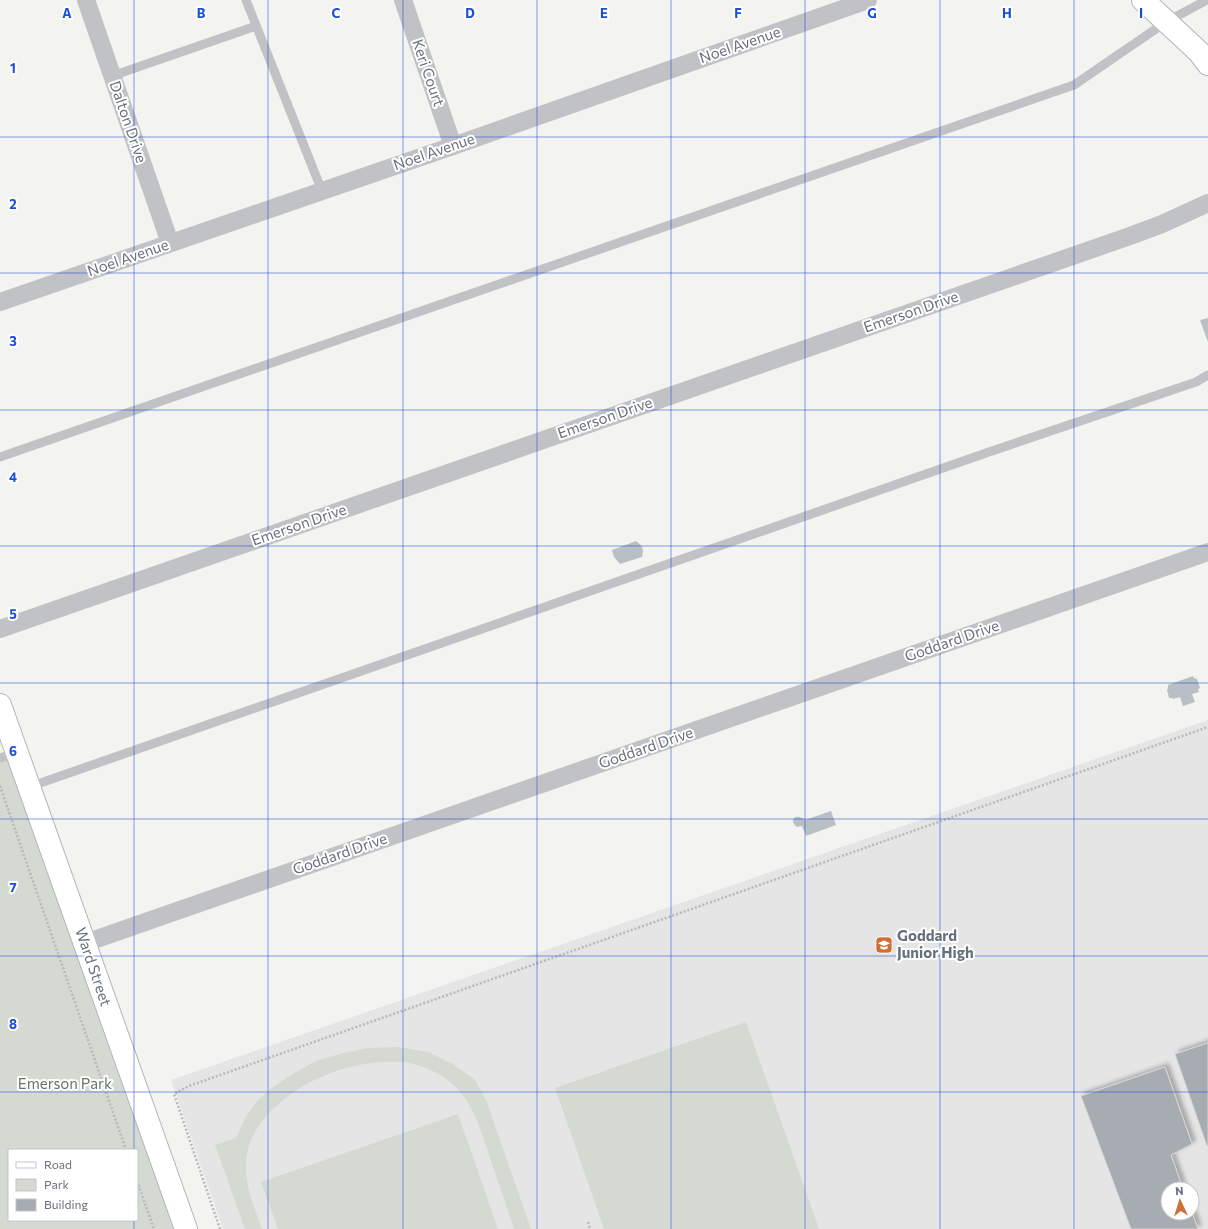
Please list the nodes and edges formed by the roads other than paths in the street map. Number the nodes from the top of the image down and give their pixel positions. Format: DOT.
graph roads {
  1 [pos="86,0"];
  2 [pos="246,0"];
  3 [pos="403,0"];
  4 [pos="866,0"];
  5 [pos="1143,0"];
  6 [pos="1207,0"];
  7 [pos="1166,22"];
  8 [pos="256,26"];
  9 [pos="1208,64"];
  10 [pos="112,76"];
  11 [pos="453,146"];
  12 [pos="322,191"];
  13 [pos="1208,203"];
  14 [pos="170,243"];
  15 [pos="0,302"];
  16 [pos="1208,375"];
  17 [pos="0,457"];
  18 [pos="1208,552"];
  19 [pos="0,629"];
  20 [pos="0,705"];
  21 [pos="8,755"];
  22 [pos="29,787"];
  23 [pos="85,943"];
  24 [pos="186,1229"];
  1 -- 10 [label="street, Dalton Drive"];
  2 -- 8 [label="lane"];
  3 -- 11 [label="street, Keri Court"];
  4 -- 11 [label="street, Noel Avenue"];
  5 -- 7 [label="street"];
  6 -- 7 [label="lane"];
  7 -- 9 [label="street"];
  7 -- 17 [label="lane"];
  8 -- 10 [label="lane"];
  8 -- 12 [label="lane"];
  10 -- 14 [label="street, Dalton Drive"];
  11 -- 12 [label="street, Noel Avenue"];
  12 -- 14 [label="street, Noel Avenue"];
  13 -- 19 [label="street, Emerson Drive"];
  14 -- 15 [label="street, Noel Avenue"];
  16 -- 22 [label="lane"];
  18 -- 23 [label="street, Goddard Drive"];
  20 -- 21 [label="street, Ward Street"];
  21 -- 22 [label="street, Ward Street"];
  22 -- 23 [label="street, Ward Street"];
  23 -- 24 [label="street, Ward Street"];
}
